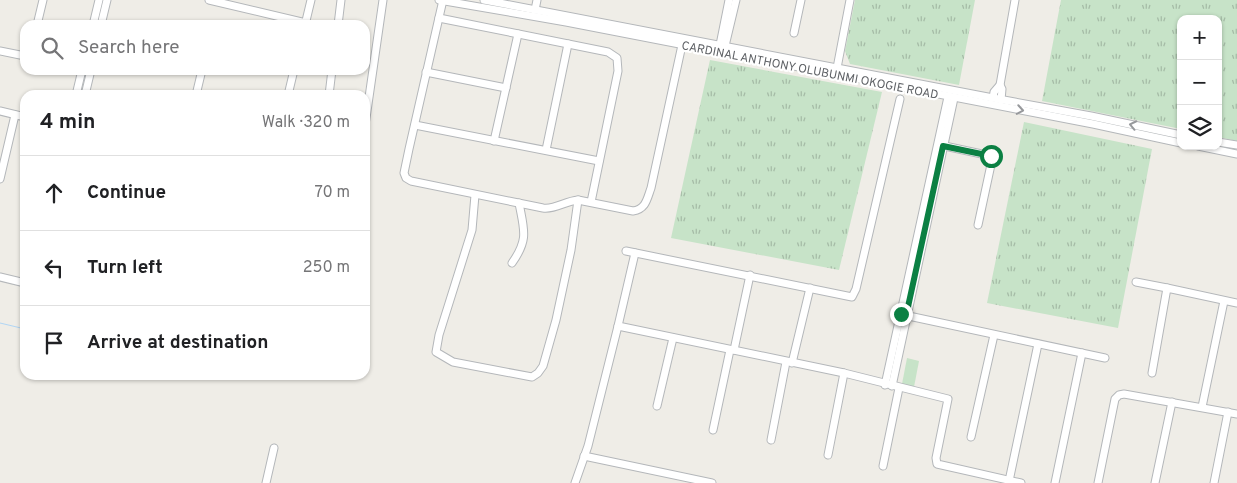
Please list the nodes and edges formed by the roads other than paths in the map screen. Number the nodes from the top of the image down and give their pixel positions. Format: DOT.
graph roads {
  1 [pos="43,0"];
  2 [pos="99,0"];
  3 [pos="107,0"];
  4 [pos="209,0"];
  5 [pos="311,0"];
  6 [pos="342,0"];
  7 [pos="383,0"];
  8 [pos="442,0"];
  9 [pos="484,0"];
  10 [pos="536,0"];
  11 [pos="729,0"];
  12 [pos="736,0"];
  13 [pos="801,0"];
  14 [pos="850,0"];
  15 [pos="1015,0"];
  16 [pos="535,10"];
  17 [pos="439,18"];
  18 [pos="38,20"];
  19 [pos="94,20"];
  20 [pos="102,20"];
  21 [pos="289,20"];
  22 [pos="306,20"];
  23 [pos="339,20"];
  24 [pos="518,34"];
  25 [pos="794,34"];
  26 [pos="568,44"];
  27 [pos="682,45"];
  28 [pos="722,46"];
  29 [pos="0,51"];
  30 [pos="20,55"];
  31 [pos="759,56"];
  32 [pos="837,68"];
  33 [pos="426,72"];
  34 [pos="81,75"];
  35 [pos="90,75"];
  36 [pos="201,75"];
  37 [pos="293,75"];
  38 [pos="331,75"];
  39 [pos="506,88"];
  40 [pos="77,90"];
  41 [pos="86,90"];
  42 [pos="197,90"];
  43 [pos="289,90"];
  44 [pos="330,90"];
  45 [pos="370,90"];
  46 [pos="951,98"];
  47 [pos="900,99"];
  48 [pos="997,99"];
  49 [pos="0,111"];
  50 [pos="15,115"];
  51 [pos="20,116"];
  52 [pos="414,126"];
  53 [pos="1177,134"];
  54 [pos="494,141"];
  55 [pos="1177,142"];
  56 [pos="1222,143"];
  57 [pos="940,145"];
  58 [pos="1237,146"];
  59 [pos="546,150"];
  60 [pos="1218,150"];
  61 [pos="1237,154"];
  62 [pos="599,161"];
  63 [pos="1,168"];
  64 [pos="0,179"];
  65 [pos="475,195"];
  66 [pos="578,200"];
  67 [pos="591,202"];
  68 [pos="519,204"];
  69 [pos="978,226"];
  70 [pos="626,251"];
  71 [pos="635,253"];
  72 [pos="512,263"];
  73 [pos="750,275"];
  74 [pos="0,278"];
  75 [pos="20,282"];
  76 [pos="1136,282"];
  77 [pos="810,288"];
  78 [pos="1168,288"];
  79 [pos="1224,301"];
  80 [pos="1237,303"];
  81 [pos="904,315"];
  82 [pos="618,326"];
  83 [pos="994,335"];
  84 [pos="673,338"];
  85 [pos="1038,344"];
  86 [pos="732,350"];
  87 [pos="1082,353"];
  88 [pos="1105,358"];
  89 [pos="789,362"];
  90 [pos="844,373"];
  91 [pos="1152,373"];
  92 [pos="892,386"];
  93 [pos="1172,402"];
  94 [pos="657,406"];
  95 [pos="1202,407"];
  96 [pos="1228,412"];
  97 [pos="1237,414"];
  98 [pos="713,430"];
  99 [pos="971,437"];
  100 [pos="771,440"];
  101 [pos="274,448"];
  102 [pos="828,455"];
  103 [pos="584,456"];
  104 [pos="883,466"];
  105 [pos="1009,481"];
  106 [pos="266,483"];
  107 [pos="575,483"];
  108 [pos="712,483"];
  109 [pos="1021,483"];
  110 [pos="1055,483"];
  111 [pos="1098,483"];
  112 [pos="1155,483"];
  113 [pos="1214,483"];
  1 -- 18 [label="street"];
  2 -- 19 [label="street"];
  3 -- 20 [label="street"];
  4 -- 21 [label="street"];
  5 -- 22 [label="street"];
  6 -- 23 [label="street"];
  7 -- 45 [label="street"];
  8 -- 17 [label="street"];
  8 -- 27 [label="street, CARDINAL ANTHONY OLUBUNMI OKOGIE ROAD"];
  9 -- 16 [label="street, CARDINAL ANTHONY OLUBUNMI OKOGIE ROAD"];
  10 -- 16 [label="street"];
  11 -- 28 [label="street"];
  12 -- 28 [label="street"];
  13 -- 25 [label="street"];
  14 -- 32 [label="street"];
  15 -- 48 [label="street"];
  16 -- 28 [label="street, CARDINAL ANTHONY OLUBUNMI OKOGIE ROAD"];
  17 -- 24 [label="street"];
  17 -- 33 [label="street"];
  24 -- 26 [label="street"];
  24 -- 39 [label="street"];
  26 -- 59 [label="street"];
  26 -- 62 [label="street"];
  27 -- 31 [label="street, CARDINAL ANTHONY OLUBUNMI OKOGIE ROAD"];
  27 -- 67 [label="street"];
  28 -- 31 [label="street, CARDINAL ANTHONY OLUBUNMI OKOGIE ROAD"];
  29 -- 30 [label="street"];
  31 -- 32 [label="street, CARDINAL ANTHONY OLUBUNMI OKOGIE ROAD"];
  31 -- 46 [label="street, CARDINAL ANTHONY OLUBUNMI OKOGIE ROAD"];
  32 -- 48 [label="street, CARDINAL ANTHONY OLUBUNMI OKOGIE ROAD"];
  33 -- 39 [label="street"];
  33 -- 52 [label="street"];
  34 -- 40 [label="street"];
  35 -- 41 [label="street"];
  36 -- 42 [label="street"];
  37 -- 43 [label="street"];
  38 -- 44 [label="street"];
  39 -- 54 [label="street"];
  46 -- 55 [label="street, CARDINAL ANTHONY OLUBUNMI OKOGIE ROAD, one-way"];
  46 -- 57 [label="street"];
  47 -- 77 [label="street"];
  53 -- 48 [label="street, CARDINAL ANTHONY OLUBUNMI OKOGIE ROAD, one-way"];
  49 -- 50 [label="street"];
  50 -- 51 [label="street"];
  50 -- 63 [label="street"];
  52 -- 54 [label="street"];
  52 -- 65 [label="street"];
  54 -- 59 [label="street"];
  56 -- 58 [label="street"];
  57 -- 69 [label="street"];
  57 -- 81 [label="street"];
  59 -- 62 [label="street"];
  60 -- 61 [label="street"];
  62 -- 67 [label="street"];
  63 -- 64 [label="street"];
  65 -- 66 [label="street"];
  65 -- 68 [label="street"];
  66 -- 67 [label="street"];
  66 -- 68 [label="street"];
  68 -- 72 [label="street"];
  70 -- 71 [label="street"];
  71 -- 73 [label="street"];
  71 -- 82 [label="street"];
  73 -- 77 [label="street"];
  73 -- 86 [label="street"];
  74 -- 75 [label="street"];
  76 -- 78 [label="street"];
  77 -- 89 [label="street"];
  78 -- 79 [label="street"];
  78 -- 91 [label="street"];
  79 -- 80 [label="street"];
  79 -- 95 [label="street"];
  81 -- 83 [label="street"];
  81 -- 92 [label="street"];
  82 -- 84 [label="street"];
  82 -- 103 [label="street"];
  83 -- 85 [label="street"];
  83 -- 99 [label="street"];
  84 -- 86 [label="street"];
  84 -- 94 [label="street"];
  85 -- 87 [label="street"];
  85 -- 105 [label="street"];
  86 -- 89 [label="street"];
  86 -- 98 [label="street"];
  87 -- 88 [label="street"];
  87 -- 110 [label="street"];
  89 -- 90 [label="street"];
  89 -- 100 [label="street"];
  90 -- 92 [label="street"];
  90 -- 102 [label="street"];
  92 -- 104 [label="street"];
  92 -- 105 [label="street"];
  93 -- 95 [label="street"];
  93 -- 111 [label="street"];
  93 -- 112 [label="street"];
  95 -- 96 [label="street"];
  96 -- 97 [label="street"];
  96 -- 113 [label="street"];
  101 -- 106 [label="street"];
  103 -- 107 [label="street"];
  103 -- 108 [label="street"];
  105 -- 109 [label="street"];
}
